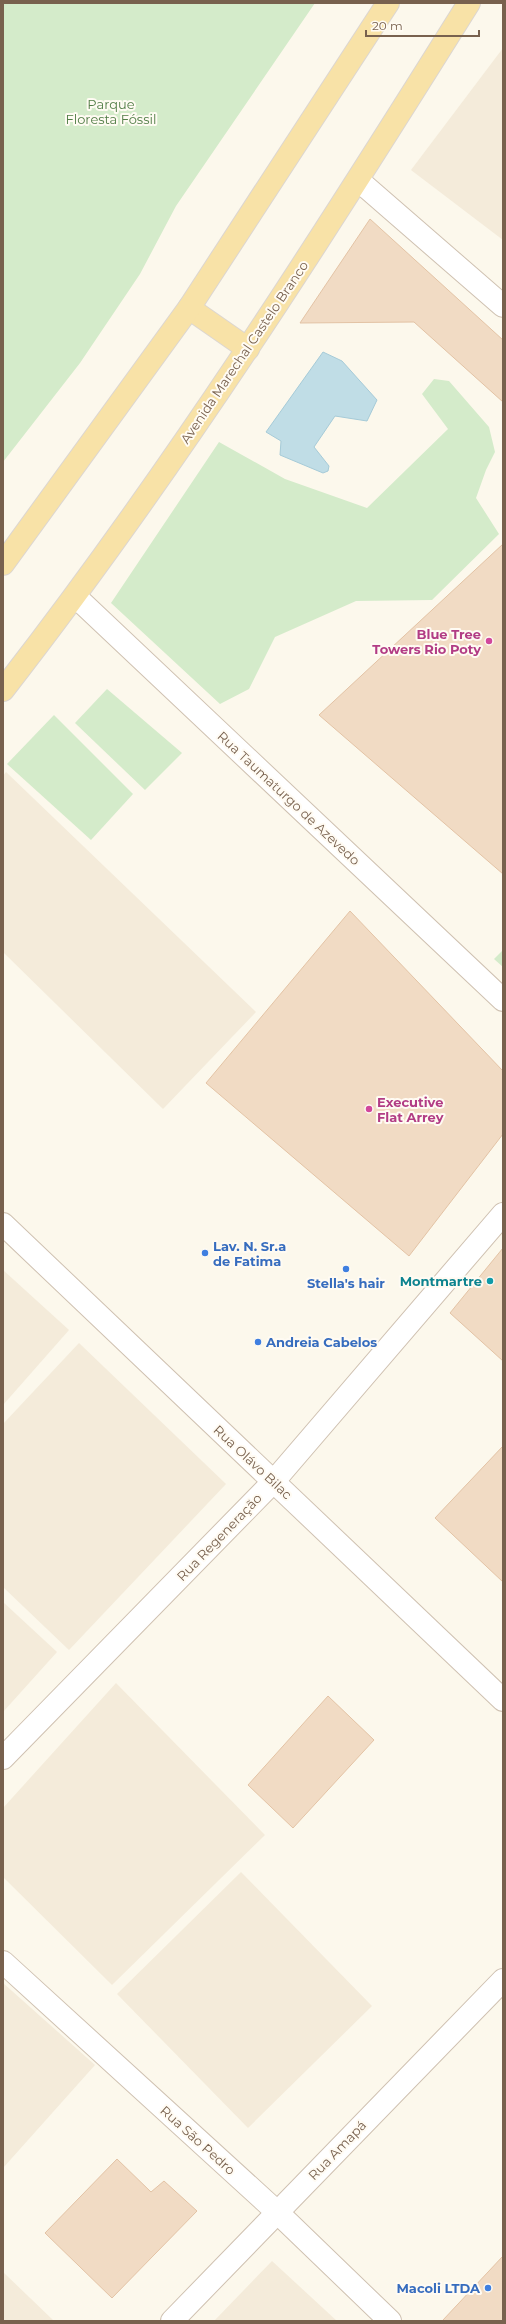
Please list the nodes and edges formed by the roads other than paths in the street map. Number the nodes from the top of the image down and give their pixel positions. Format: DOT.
graph roads {
  1 [pos="388,3"];
  2 [pos="469,3"];
  3 [pos="358,180"];
  4 [pos="503,306"];
  5 [pos="189,308"];
  6 [pos="248,349"];
  7 [pos="3,564"];
  8 [pos="76,597"];
  9 [pos="3,690"];
  10 [pos="503,1000"];
  11 [pos="503,1214"];
  12 [pos="3,1224"];
  13 [pos="274,1481"];
  14 [pos="503,1700"];
  15 [pos="3,1758"];
  16 [pos="3,1962"];
  17 [pos="503,1980"];
  18 [pos="277,2212"];
  19 [pos="172,2321"];
  20 [pos="390,2321"];
  1 -- 5 [label="main road"];
  2 -- 3 [label="main road, Avenida Marechal Castelo Branco"];
  3 -- 4 [label="street"];
  3 -- 6 [label="main road, Avenida Marechal Castelo Branco"];
  5 -- 6 [label="main road"];
  5 -- 7 [label="main road"];
  6 -- 8 [label="main road, Avenida Marechal Castelo Branco"];
  8 -- 9 [label="main road, Avenida Marechal Castelo Branco"];
  8 -- 10 [label="street, Rua Taumaturgo de Azevedo"];
  11 -- 13 [label="street, Rua Regeneração"];
  12 -- 13 [label="street, Rua Olávo Bilac"];
  13 -- 14 [label="street, Rua Olávo Bilac"];
  13 -- 15 [label="street, Rua Regeneração"];
  16 -- 18 [label="street, Rua São Pedro"];
  17 -- 18 [label="street, Rua Amapá"];
  18 -- 19 [label="street, Rua Amapá"];
  18 -- 20 [label="street, Rua São Pedro"];
}
